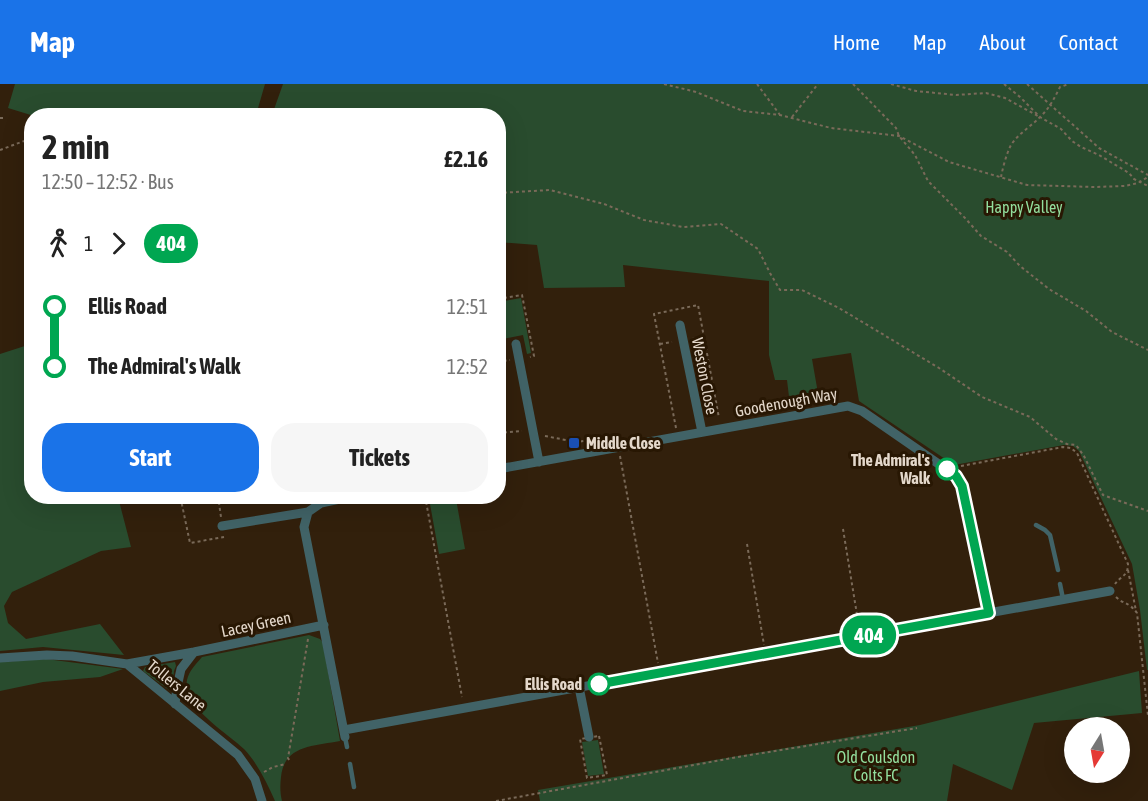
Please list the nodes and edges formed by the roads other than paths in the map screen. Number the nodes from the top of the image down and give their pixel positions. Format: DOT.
graph roads {
  1 [pos="680,325"];
  2 [pos="516,344"];
  3 [pos="702,432"];
  4 [pos="539,462"];
  5 [pos="506,468"];
  6 [pos="320,504"];
  7 [pos="308,512"];
  8 [pos="1036,525"];
  9 [pos="222,526"];
  10 [pos="1058,570"];
  11 [pos="1060,584"];
  12 [pos="1110,591"];
  13 [pos="1063,599"];
  14 [pos="989,613"];
  15 [pos="324,625"];
  16 [pos="194,652"];
  17 [pos="0,658"];
  18 [pos="127,664"];
  19 [pos="579,687"];
  20 [pos="175,704"];
  21 [pos="584,738"];
  22 [pos="350,764"];
  23 [pos="354,787"];
  24 [pos="262,801"];
  1 -- 3 [label="street, Weston Close"];
  2 -- 4 [label="street"];
  3 -- 4 [label="street, Goodenough Way"];
  3 -- 14 [label="street, Goodenough Way"];
  4 -- 5 [label="street, Goodenough Way"];
  6 -- 7 [label="street"];
  7 -- 9 [label="street"];
  7 -- 15 [label="street"];
  8 -- 10 [label="lane"];
  11 -- 13 [label="lane"];
  12 -- 13 [label="street"];
  13 -- 14 [label="street"];
  14 -- 19 [label="street"];
  15 -- 16 [label="street, Lacey Green"];
  15 -- 19 [label="street"];
  16 -- 18 [label="street, Lacey Green"];
  16 -- 20 [label="street"];
  17 -- 18 [label="street, Tollers Lane"];
  18 -- 20 [label="street, Tollers Lane"];
  19 -- 21 [label="street"];
  20 -- 24 [label="street, Tollers Lane"];
  22 -- 23 [label="lane"];
}
